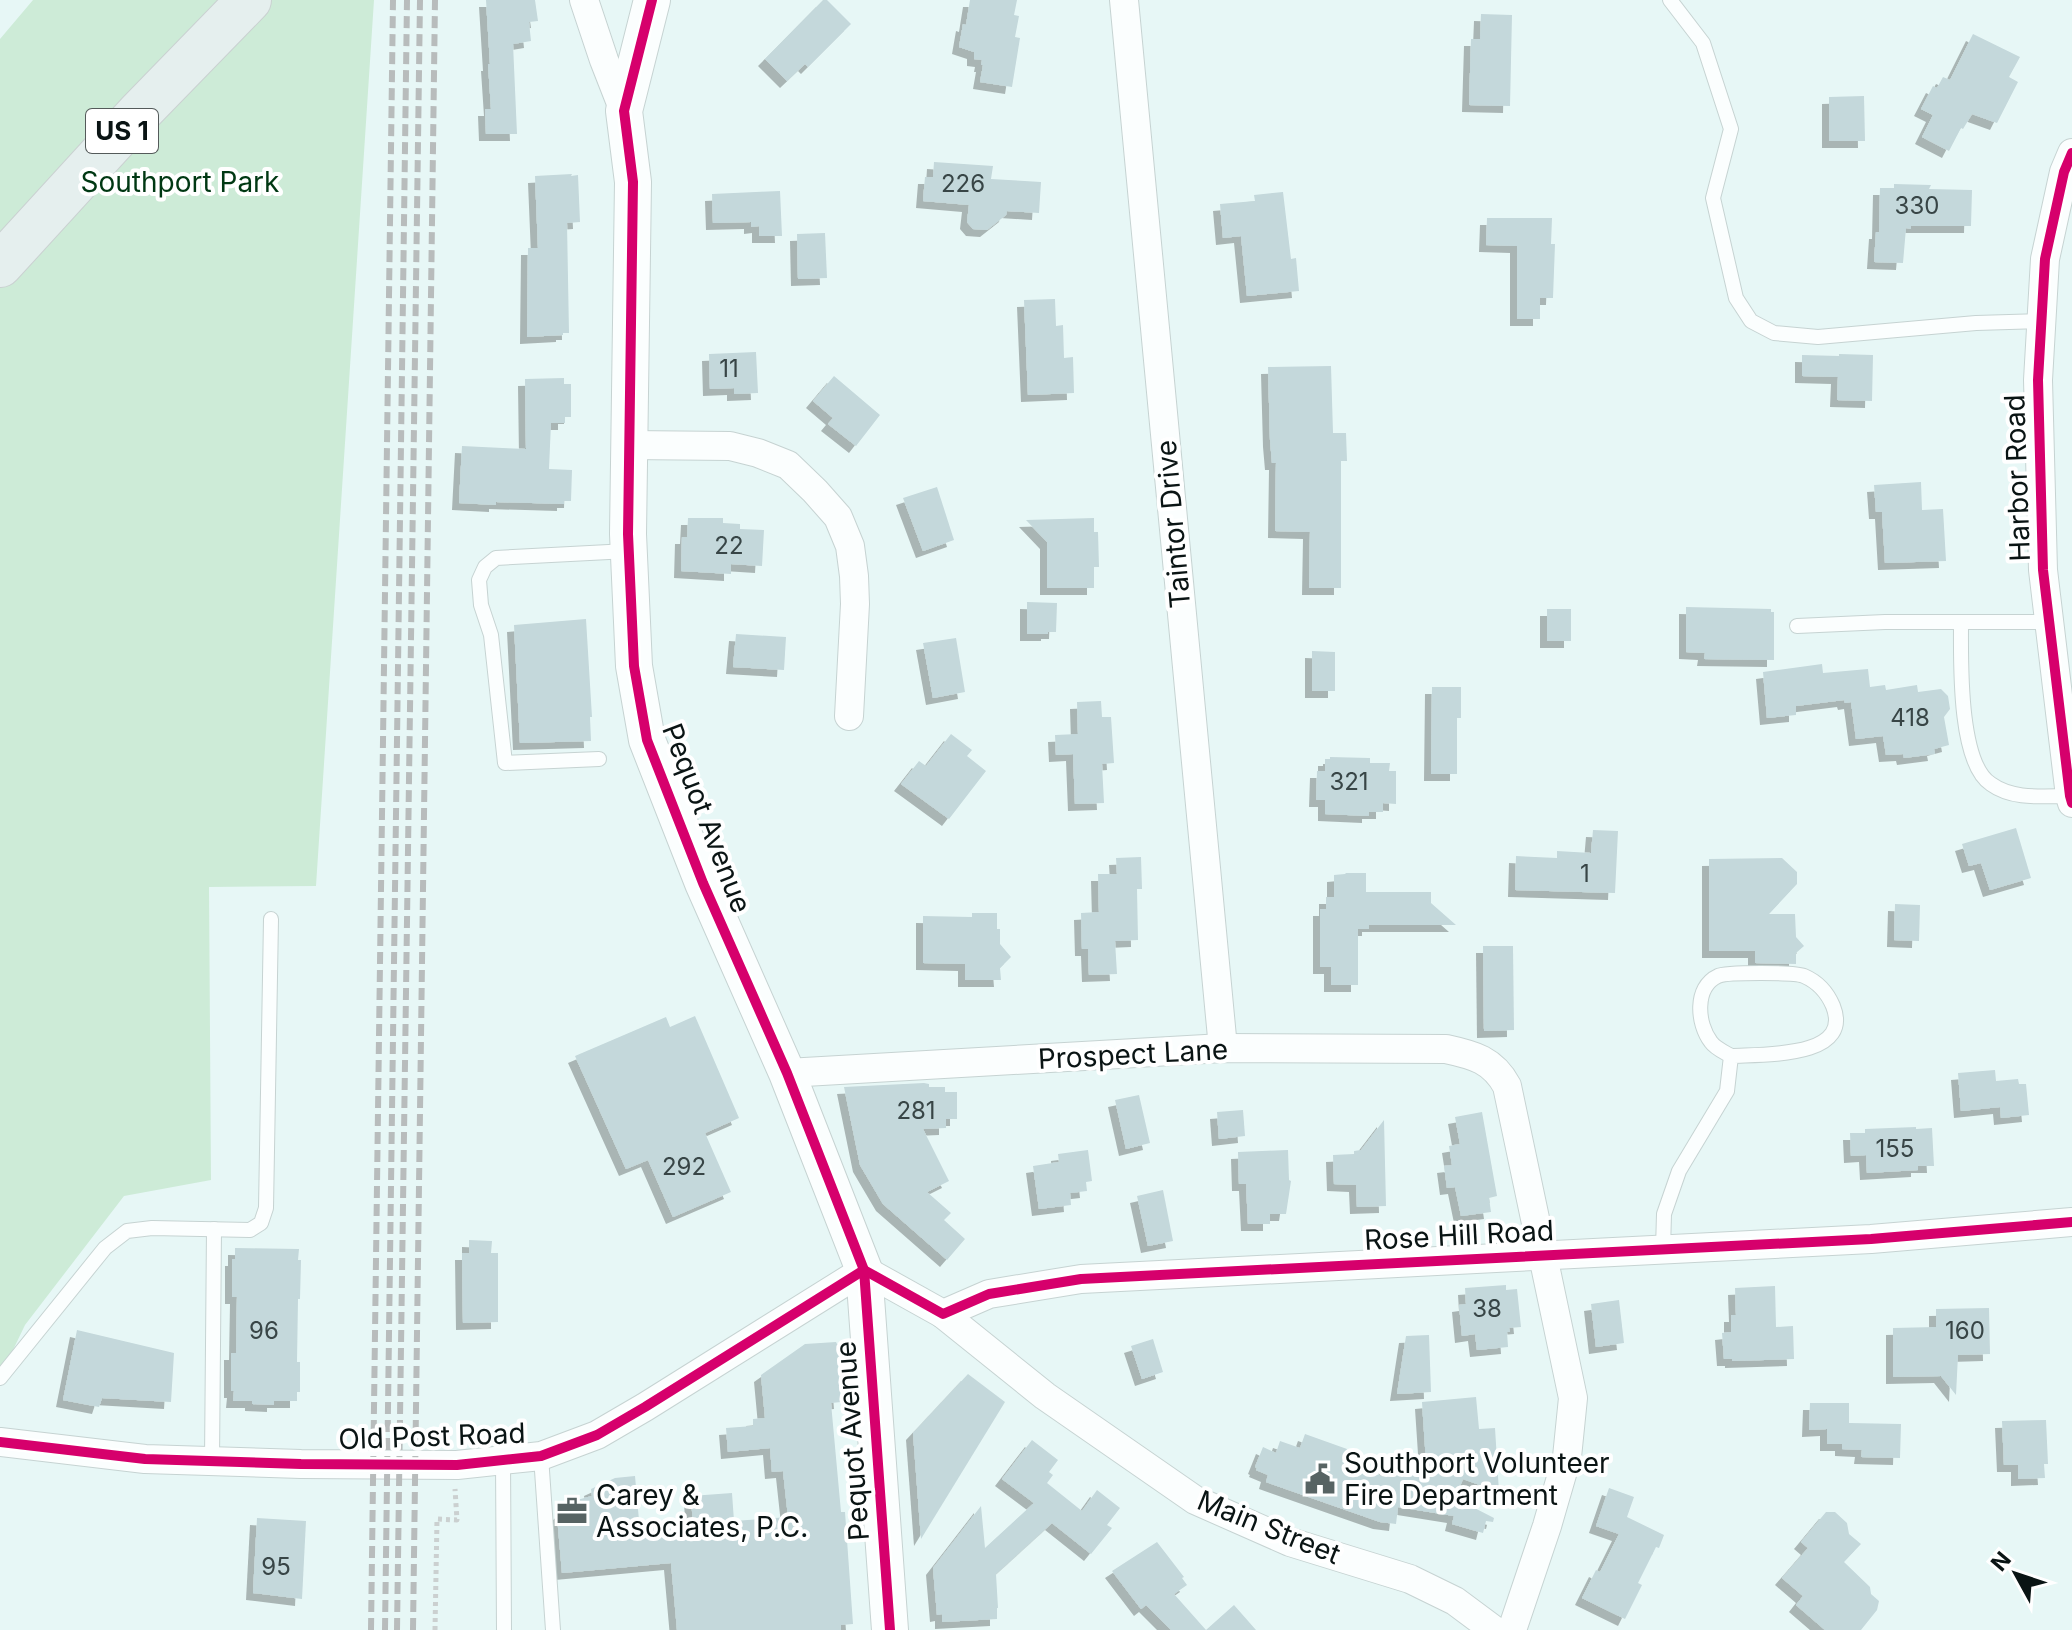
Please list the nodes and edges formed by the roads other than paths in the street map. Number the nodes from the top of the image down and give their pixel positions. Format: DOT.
graph roads {
  1 [pos="249,0"];
  2 [pos="584,0"];
  3 [pos="652,0"];
  4 [pos="1124,0"];
  5 [pos="1670,0"];
  6 [pos="624,111"];
  7 [pos="2072,153"];
  8 [pos="0,265"];
  9 [pos="2042,321"];
  10 [pos="629,445"];
  11 [pos="629,550"];
  12 [pos="2050,622"];
  13 [pos="1961,623"];
  14 [pos="1797,626"];
  15 [pos="849,716"];
  16 [pos="599,759"];
  17 [pos="2071,800"];
  18 [pos="271,919"];
  19 [pos="1223,1048"];
  20 [pos="1731,1056"];
  21 [pos="787,1073"];
  22 [pos="2072,1222"];
  23 [pos="214,1229"];
  24 [pos="1663,1249"];
  25 [pos="1544,1255"];
  26 [pos="864,1270"];
  27 [pos="943,1314"];
  28 [pos="0,1378"];
  29 [pos="0,1442"];
  30 [pos="541,1456"];
  31 [pos="503,1460"];
  32 [pos="212,1461"];
  33 [pos="504,1630"];
  34 [pos="553,1630"];
  35 [pos="890,1630"];
  36 [pos="1494,1630"];
  37 [pos="1512,1630"];
  1 -- 8 [label="main road, US 1"];
  2 -- 6 [label="street"];
  3 -- 6 [label="street, Pequot Avenue"];
  4 -- 19 [label="street, Taintor Drive"];
  5 -- 9 [label="lane"];
  6 -- 10 [label="street, Pequot Avenue"];
  7 -- 9 [label="street, Harbor Road"];
  9 -- 12 [label="street, Harbor Road"];
  10 -- 11 [label="street, Pequot Avenue"];
  10 -- 15 [label="street"];
  11 -- 16 [label="lane"];
  11 -- 21 [label="street, Pequot Avenue"];
  12 -- 13 [label="lane"];
  12 -- 17 [label="street, Harbor Road"];
  13 -- 14 [label="lane"];
  13 -- 17 [label="lane"];
  18 -- 23 [label="lane"];
  19 -- 21 [label="street, Prospect Lane"];
  19 -- 25 [label="street, Prospect Lane"];
  20 -- 20 [label="lane"];
  20 -- 24 [label="lane"];
  21 -- 26 [label="street, Pequot Avenue"];
  22 -- 24 [label="street, Rose Hill Road"];
  23 -- 28 [label="lane"];
  23 -- 32 [label="lane"];
  24 -- 25 [label="street, Rose Hill Road"];
  25 -- 27 [label="street, Rose Hill Road"];
  25 -- 37 [label="street"];
  26 -- 27 [label="street"];
  26 -- 30 [label="street, Old Post Road"];
  26 -- 35 [label="street, Pequot Avenue"];
  27 -- 36 [label="street, Main Street"];
  29 -- 32 [label="street, Old Post Road"];
  30 -- 31 [label="street, Old Post Road"];
  30 -- 34 [label="lane"];
  31 -- 32 [label="street, Old Post Road"];
  31 -- 33 [label="lane"];
}
